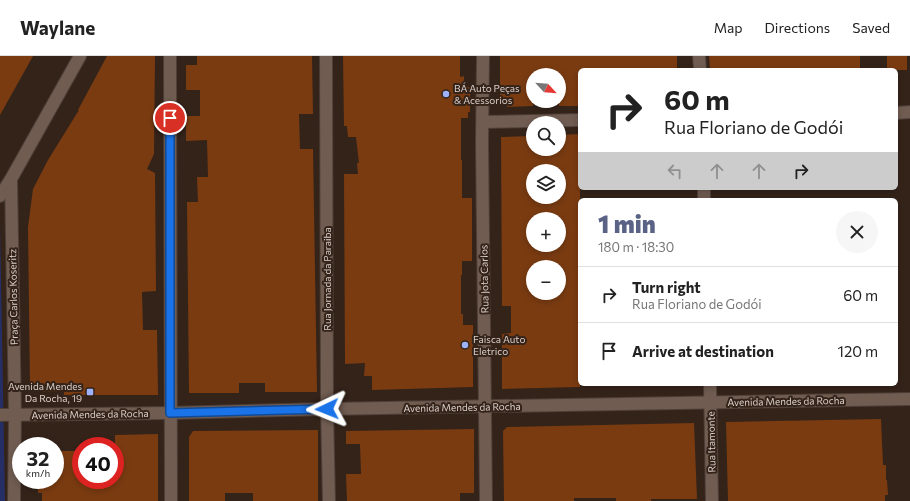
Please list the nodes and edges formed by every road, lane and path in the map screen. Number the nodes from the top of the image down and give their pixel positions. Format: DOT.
graph roads {
  1 [pos="80,56"];
  2 [pos="170,56"];
  3 [pos="326,56"];
  4 [pos="483,56"];
  5 [pos="699,56"];
  6 [pos="700,68"];
  7 [pos="898,112"];
  8 [pos="910,112"];
  9 [pos="578,120"];
  10 [pos="483,122"];
  11 [pos="11,179"];
  12 [pos="0,196"];
  13 [pos="710,386"];
  14 [pos="910,399"];
  15 [pos="711,402"];
  16 [pos="486,406"];
  17 [pos="327,409"];
  18 [pos="170,413"];
  19 [pos="0,415"];
  20 [pos="15,415"];
  21 [pos="14,501"];
  22 [pos="171,501"];
  23 [pos="329,501"];
  24 [pos="486,501"];
  25 [pos="712,501"];
  1 -- 11 [label="street"];
  2 -- 18 [label="street"];
  3 -- 17 [label="street, Rua Jornada da Paraiba"];
  4 -- 10 [label="street, Rua Jota Carlos"];
  5 -- 6 [label="street"];
  7 -- 8 [label="street"];
  9 -- 10 [label="street"];
  10 -- 16 [label="street, Rua Jota Carlos"];
  11 -- 12 [label="street"];
  11 -- 20 [label="street, Praça Carlos Koseritz"];
  13 -- 15 [label="street, Rua Itamonte"];
  14 -- 15 [label="street, Avenida Mendes da Rocha"];
  15 -- 16 [label="street, Avenida Mendes da Rocha"];
  15 -- 25 [label="street, Rua Itamonte"];
  16 -- 17 [label="street, Avenida Mendes da Rocha"];
  16 -- 24 [label="street, Rua Jota Carlos"];
  17 -- 18 [label="street, Avenida Mendes da Rocha"];
  17 -- 23 [label="street, Rua Jornada da Paraiba"];
  18 -- 20 [label="street, Avenida Mendes da Rocha"];
  18 -- 22 [label="street"];
  19 -- 20 [label="street"];
  20 -- 21 [label="street, Praça Carlos Koseritz"];
}
